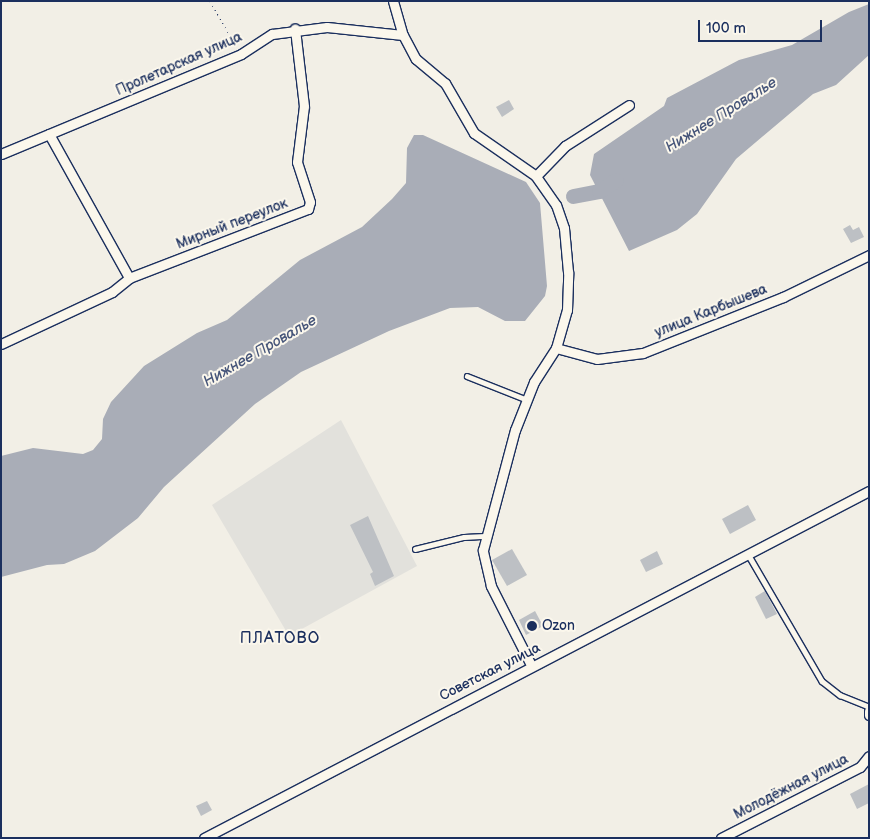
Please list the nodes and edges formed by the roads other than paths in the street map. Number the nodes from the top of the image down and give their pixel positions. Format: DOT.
graph roads {
  1 [pos="393,1"];
  2 [pos="295,29"];
  3 [pos="403,35"];
  4 [pos="629,105"];
  5 [pos="49,134"];
  6 [pos="1,154"];
  7 [pos="536,176"];
  8 [pos="869,255"];
  9 [pos="129,278"];
  10 [pos="1,344"];
  11 [pos="556,348"];
  12 [pos="467,376"];
  13 [pos="525,399"];
  14 [pos="869,491"];
  15 [pos="485,536"];
  16 [pos="415,549"];
  17 [pos="748,554"];
  18 [pos="531,665"];
  19 [pos="869,709"];
  20 [pos="869,715"];
  21 [pos="869,756"];
  22 [pos="204,838"];
  23 [pos="721,838"];
  1 -- 3 [label="street"];
  2 -- 3 [label="street, Пролетарская улица"];
  2 -- 5 [label="street, Пролетарская улица"];
  2 -- 9 [label="street, Мирный переулок"];
  3 -- 7 [label="street"];
  4 -- 7 [label="street"];
  5 -- 6 [label="street, Пролетарская улица"];
  5 -- 9 [label="street"];
  7 -- 11 [label="street"];
  8 -- 11 [label="street, улица Карбышева"];
  9 -- 10 [label="street, Мирный переулок"];
  11 -- 13 [label="street"];
  12 -- 13 [label="lane"];
  13 -- 15 [label="street"];
  14 -- 17 [label="street, Советская улица"];
  15 -- 16 [label="lane"];
  15 -- 18 [label="street"];
  17 -- 18 [label="street, Советская улица"];
  17 -- 19 [label="lane"];
  18 -- 22 [label="street, Советская улица"];
  19 -- 20 [label="street"];
  21 -- 23 [label="street, Молодёжная улица"];
}
